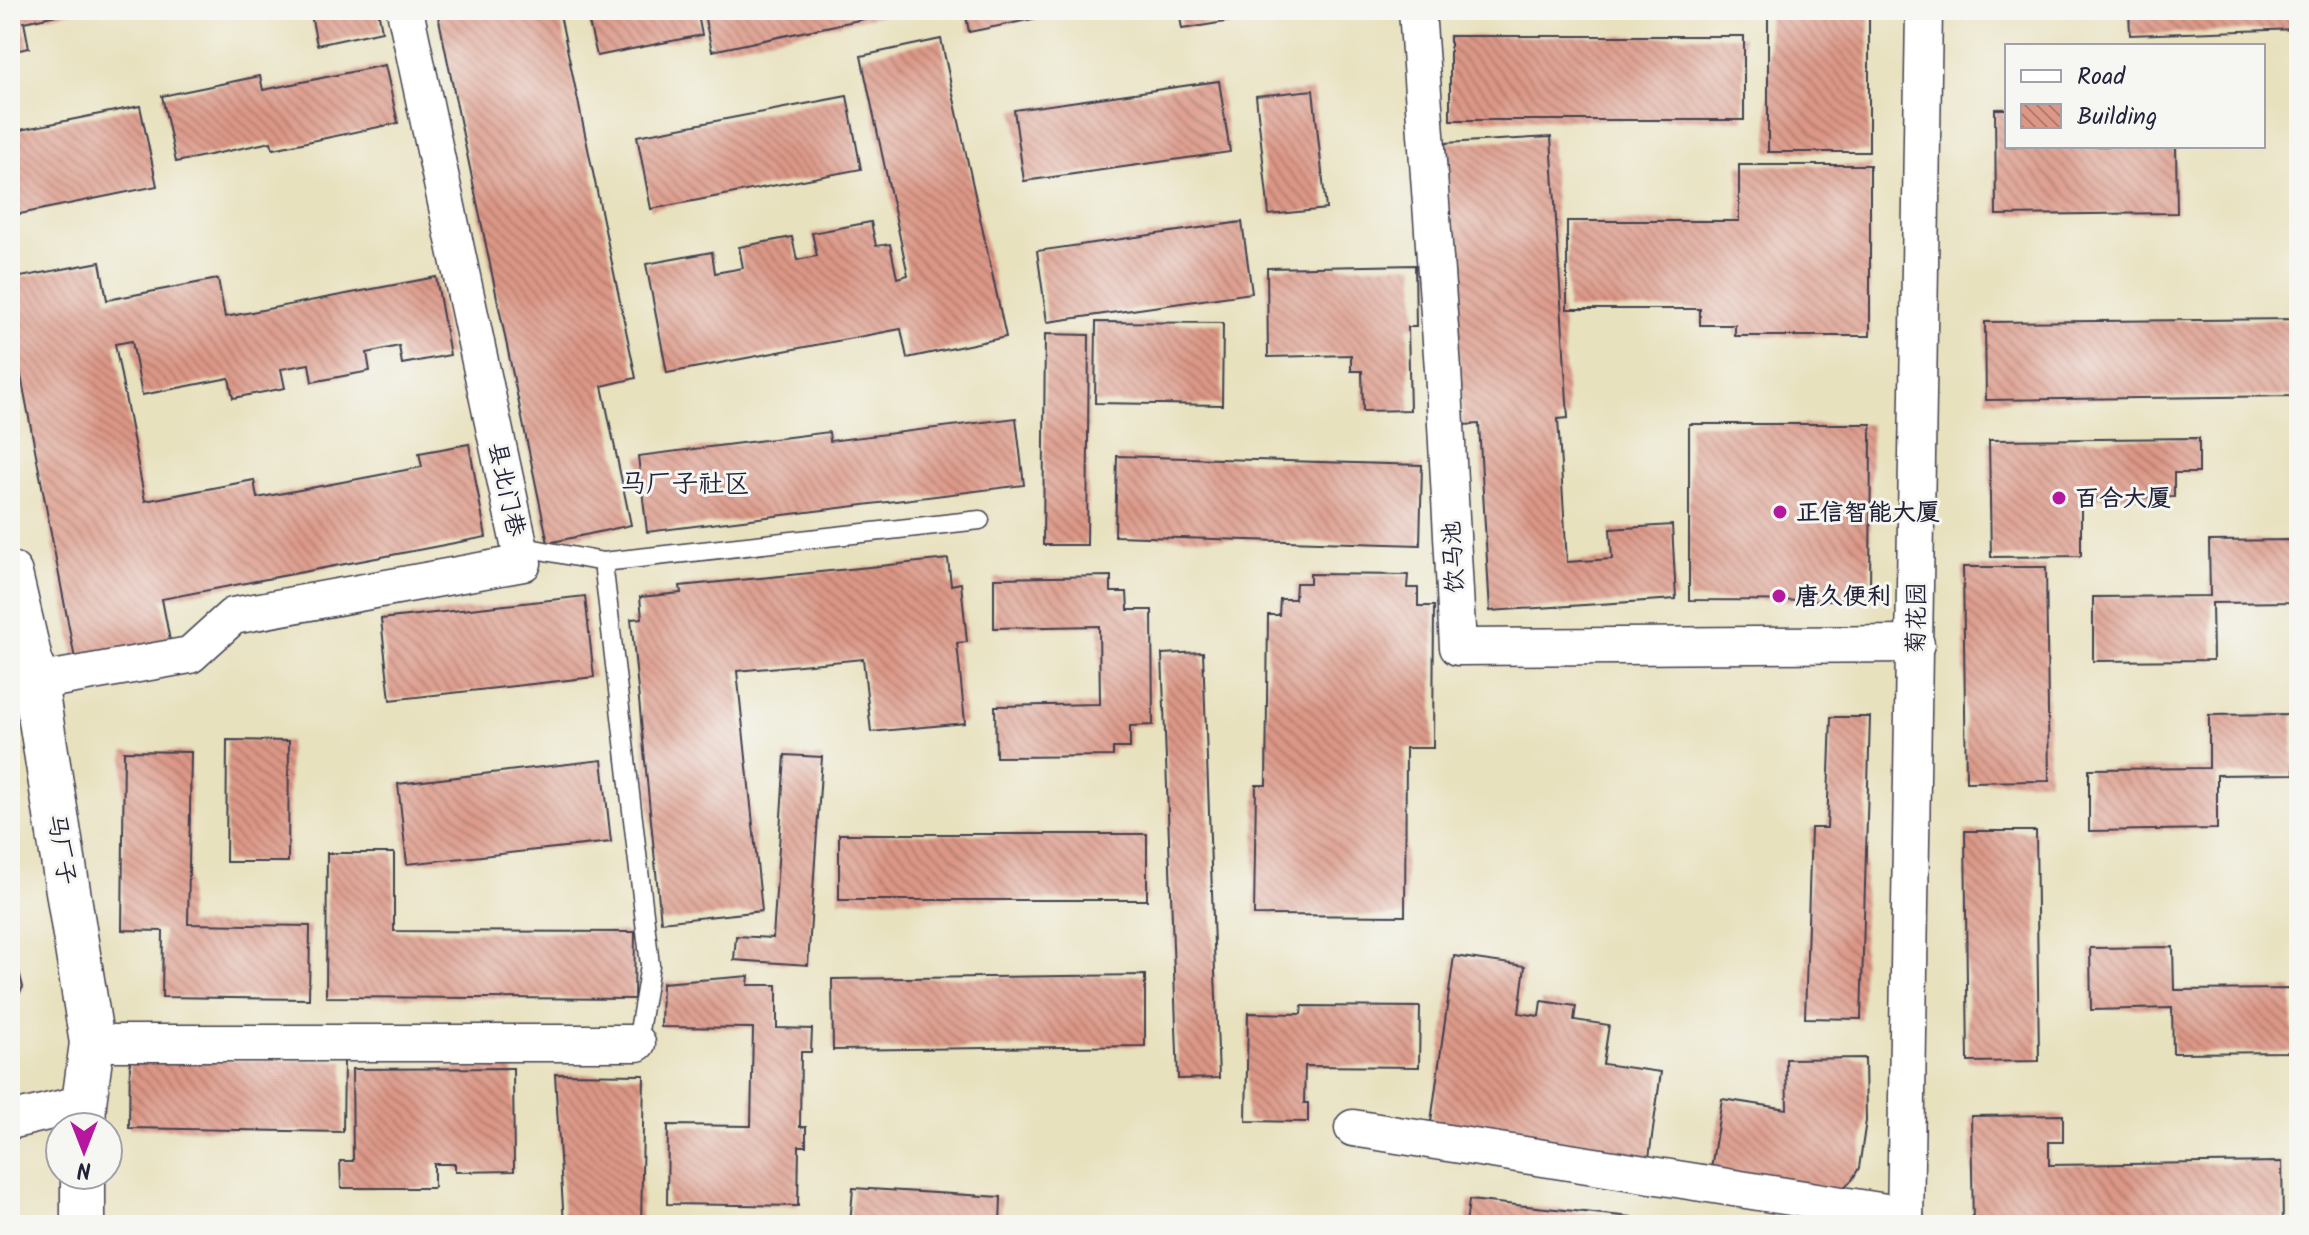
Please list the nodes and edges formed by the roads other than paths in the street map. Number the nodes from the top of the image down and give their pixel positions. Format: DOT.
graph roads {
  1 [pos="405,10"];
  2 [pos="1417,10"];
  3 [pos="1924,10"];
  4 [pos="980,520"];
  5 [pos="519,546"];
  6 [pos="603,562"];
  7 [pos="10,574"];
  8 [pos="1916,644"];
  9 [pos="35,682"];
  10 [pos="92,1043"];
  11 [pos="637,1043"];
  12 [pos="84,1111"];
  13 [pos="44,1118"];
  14 [pos="10,1121"];
  15 [pos="1353,1128"];
  16 [pos="83,1191"];
  17 [pos="1905,1220"];
  18 [pos="83,1225"];
  1 -- 5 [label="street, 县北门巷"];
  2 -- 8 [label="street, 饮马池"];
  3 -- 8 [label="street, 菊花园"];
  4 -- 6 [label="lane"];
  5 -- 6 [label="lane"];
  5 -- 9 [label="street, 县北门巷"];
  6 -- 11 [label="lane"];
  7 -- 9 [label="street, 马厂子"];
  8 -- 17 [label="street, 菊花园"];
  9 -- 10 [label="street, 马厂子"];
  10 -- 11 [label="street"];
  10 -- 12 [label="street, 马厂子"];
  13 -- 14 [label="street"];
  15 -- 17 [label="street"];
  16 -- 18 [label="street"];
}
